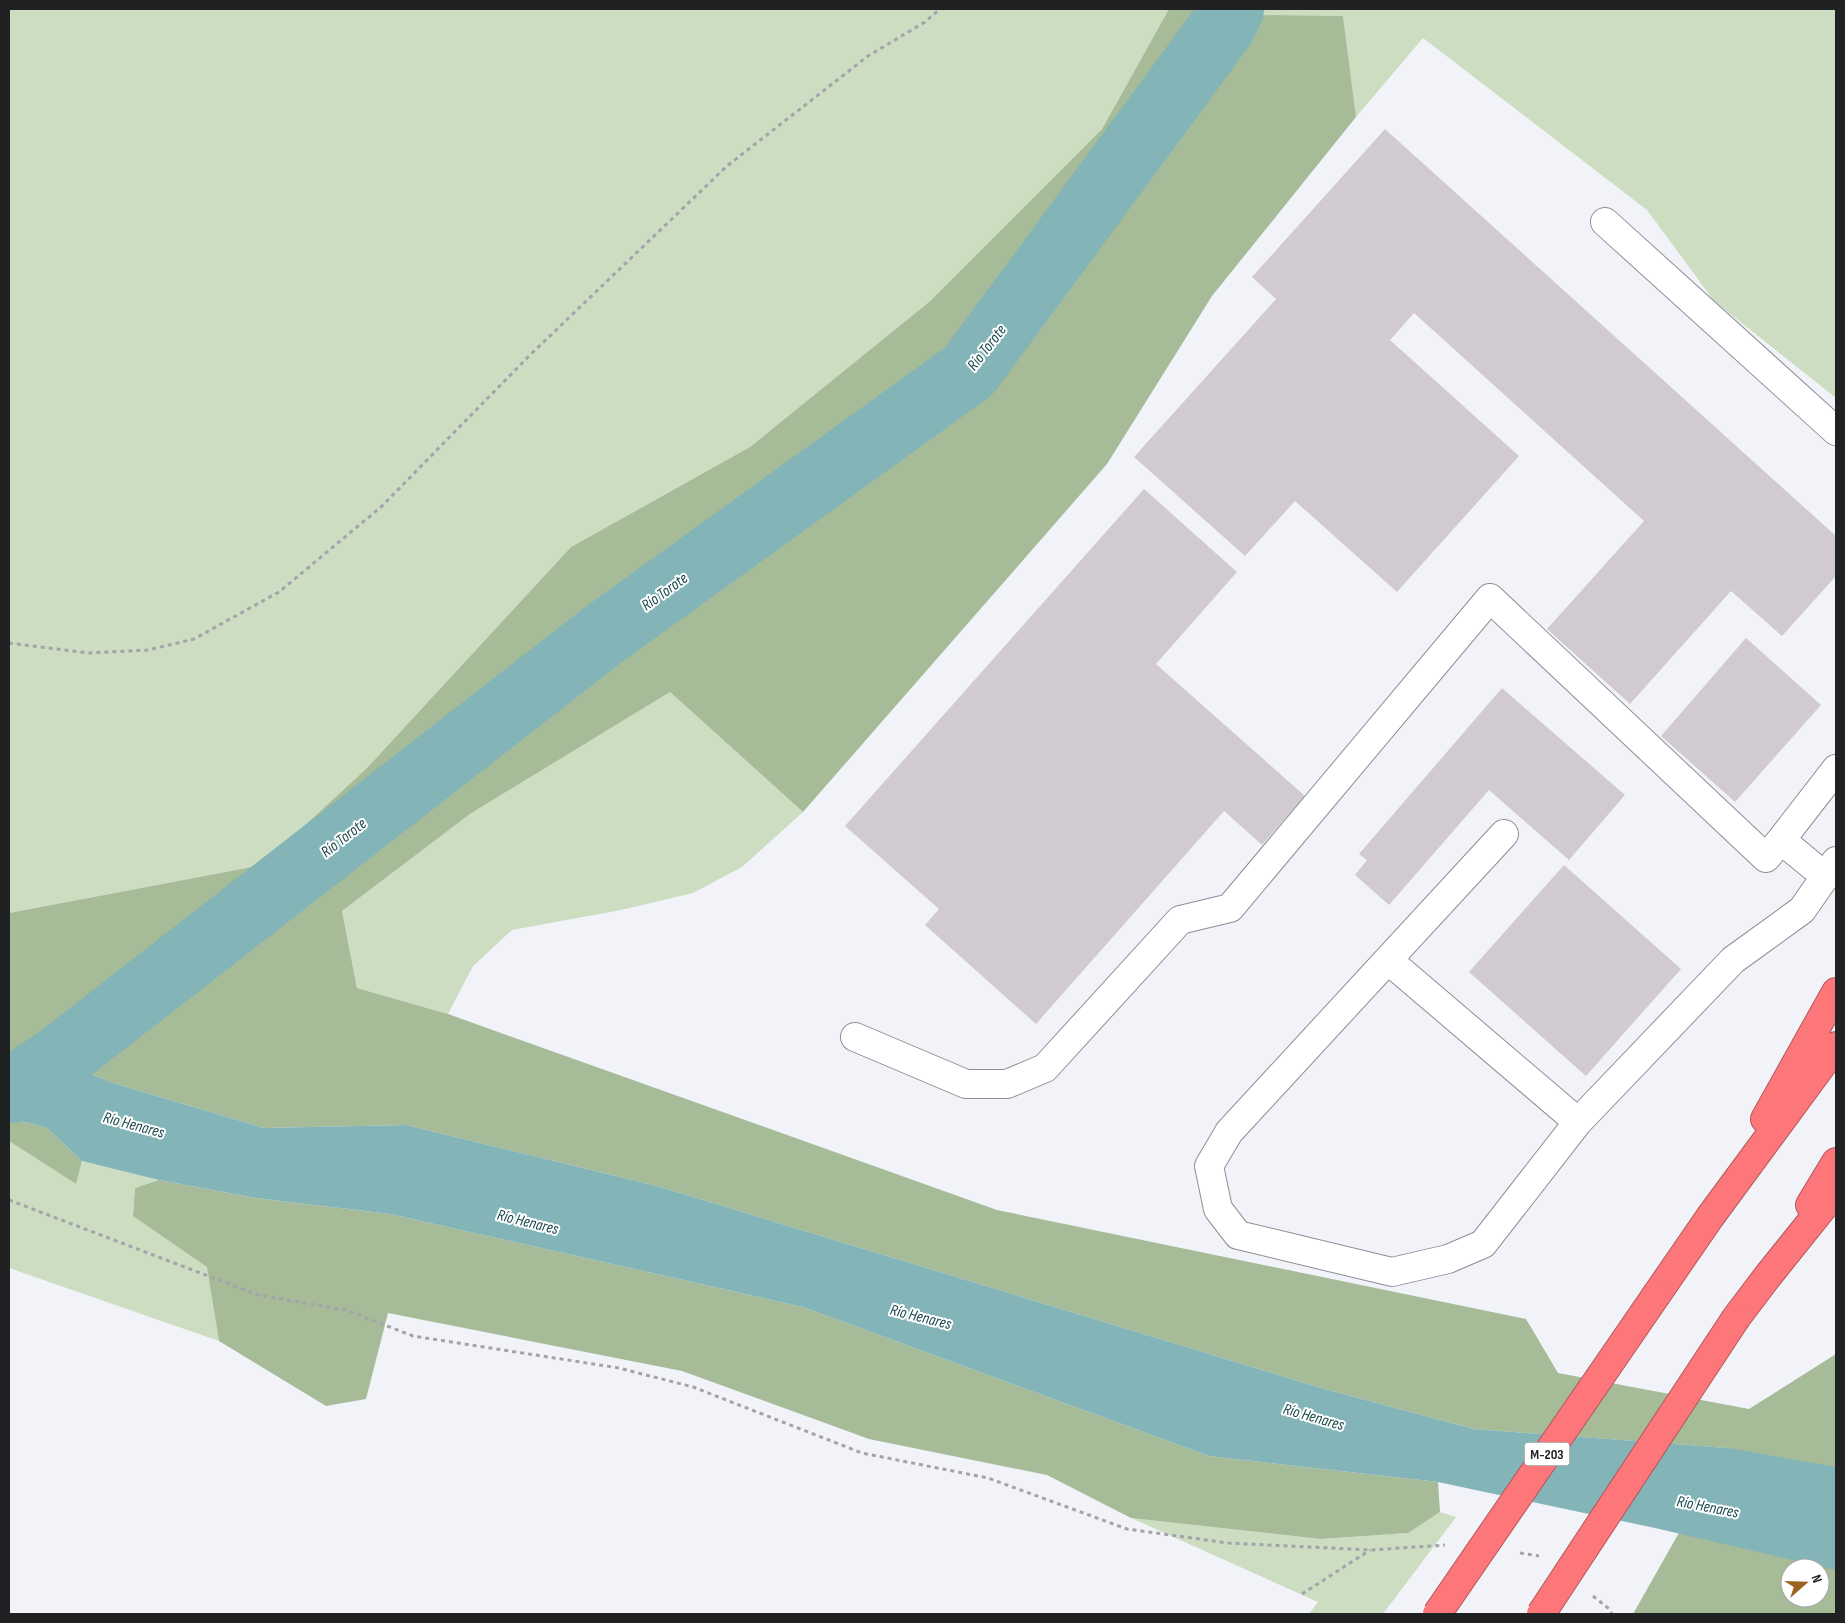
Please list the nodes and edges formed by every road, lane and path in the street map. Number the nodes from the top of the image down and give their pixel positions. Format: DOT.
graph roads {
  1 [pos="940,9"];
  2 [pos="1605,222"];
  3 [pos="1836,431"];
  4 [pos="9,643"];
  5 [pos="1836,769"];
  6 [pos="1504,834"];
  7 [pos="1781,840"];
  8 [pos="1831,869"];
  9 [pos="1388,960"];
  10 [pos="1836,992"];
  11 [pos="855,1037"];
  12 [pos="1836,1046"];
  13 [pos="1578,1122"];
  14 [pos="1836,1162"];
  15 [pos="1836,1191"];
  16 [pos="9,1200"];
  17 [pos="1710,1217"];
  18 [pos="1767,1277"];
  19 [pos="1447,1544"];
  20 [pos="1371,1550"];
  21 [pos="1519,1553"];
  22 [pos="1546,1557"];
  23 [pos="1302,1594"];
  24 [pos="1592,1595"];
  25 [pos="1437,1614"];
  26 [pos="1541,1614"];
  27 [pos="1612,1614"];
  1 -- 4 [label="path"];
  2 -- 3 [label="lane"];
  5 -- 7 [label="lane"];
  6 -- 9 [label="lane"];
  7 -- 8 [label="lane"];
  7 -- 11 [label="lane"];
  8 -- 13 [label="lane"];
  9 -- 13 [label="lane"];
  9 -- 13 [label="lane"];
  10 -- 17 [label="highway"];
  12 -- 17 [label="highway, M-203"];
  14 -- 18 [label="highway"];
  15 -- 18 [label="highway"];
  16 -- 20 [label="path"];
  17 -- 25 [label="highway, M-203, bridge"];
  18 -- 26 [label="highway, bridge"];
  19 -- 20 [label="path"];
  20 -- 23 [label="path"];
  21 -- 22 [label="path"];
  24 -- 27 [label="path"];
}
